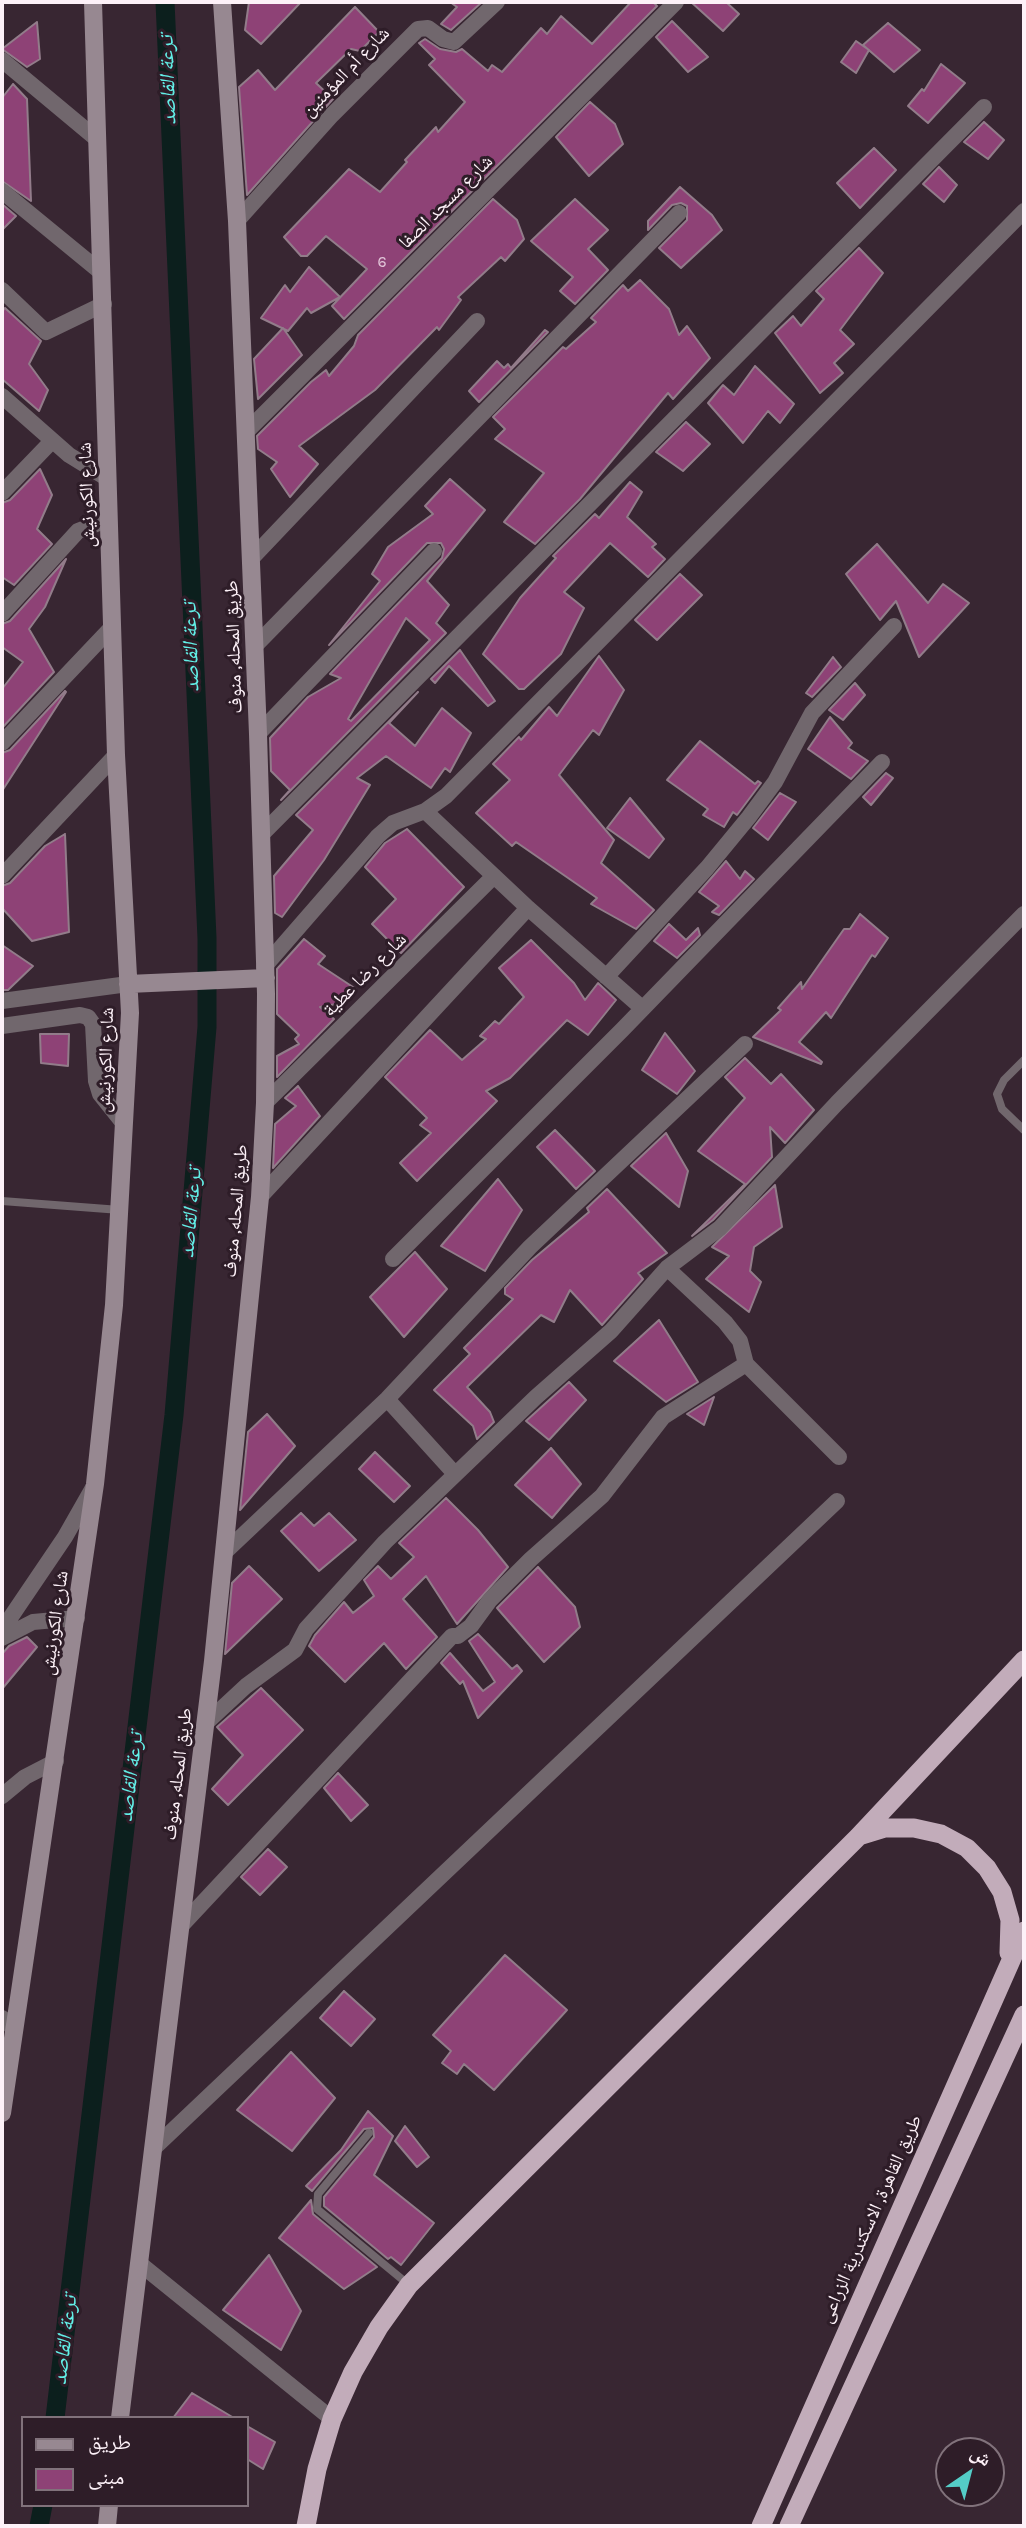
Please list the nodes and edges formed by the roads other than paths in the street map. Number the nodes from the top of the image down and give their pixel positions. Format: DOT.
graph roads {
  1 [pos="93,2"];
  2 [pos="222,2"];
  3 [pos="497,2"];
  4 [pos="676,2"];
  5 [pos="2,60"];
  6 [pos="984,107"];
  7 [pos="98,140"];
  8 [pos="2,191"];
  9 [pos="1024,211"];
  10 [pos="679,213"];
  11 [pos="237,221"];
  12 [pos="102,273"];
  13 [pos="2,290"];
  14 [pos="104,304"];
  15 [pos="477,321"];
  16 [pos="2,396"];
  17 [pos="246,432"];
  18 [pos="52,441"];
  19 [pos="108,478"];
  20 [pos="2,494"];
  21 [pos="109,519"];
  22 [pos="434,551"];
  23 [pos="251,559"];
  24 [pos="2,614"];
  25 [pos="113,626"];
  26 [pos="894,626"];
  27 [pos="255,646"];
  28 [pos="258,734"];
  29 [pos="2,743"];
  30 [pos="116,755"];
  31 [pos="882,762"];
  32 [pos="425,811"];
  33 [pos="261,835"];
  34 [pos="2,876"];
  35 [pos="494,876"];
  36 [pos="528,908"];
  37 [pos="1024,914"];
  38 [pos="265,973"];
  39 [pos="606,977"];
  40 [pos="128,984"];
  41 [pos="2,1002"];
  42 [pos="642,1008"];
  43 [pos="2,1026"];
  44 [pos="744,1044"];
  45 [pos="1024,1060"];
  46 [pos="265,1103"];
  47 [pos="124,1124"];
  48 [pos="1024,1130"];
  49 [pos="260,1197"];
  50 [pos="2,1201"];
  51 [pos="120,1210"];
  52 [pos="393,1259"];
  53 [pos="667,1268"];
  54 [pos="746,1364"];
  55 [pos="387,1399"];
  56 [pos="839,1457"];
  57 [pos="455,1474"];
  58 [pos="95,1484"];
  59 [pos="837,1501"];
  60 [pos="224,1553"];
  61 [pos="77,1618"];
  62 [pos="2,1630"];
  63 [pos="2,1638"];
  64 [pos="1024,1660"];
  65 [pos="205,1724"];
  66 [pos="56,1761"];
  67 [pos="2,1796"];
  68 [pos="858,1837"];
  69 [pos="181,1926"];
  70 [pos="1024,1931"];
  71 [pos="1003,1976"];
  72 [pos="1024,2015"];
  73 [pos="5,2022"];
  74 [pos="2,2113"];
  75 [pos="369,2133"];
  76 [pos="153,2150"];
  77 [pos="139,2263"];
  78 [pos="409,2285"];
  79 [pos="120,2416"];
  80 [pos="332,2419"];
  81 [pos="109,2507"];
  82 [pos="303,2524"];
  83 [pos="107,2526"];
  84 [pos="761,2526"];
  85 [pos="789,2526"];
  1 -- 7 [label="main road, شارع الكورنيش"];
  2 -- 11 [label="main road, طريق المحله, منوف"];
  3 -- 11 [label="street, شارع أم المؤمنين"];
  4 -- 17 [label="street, شارع مسجد الصفا"];
  5 -- 7 [label="street"];
  6 -- 33 [label="street"];
  7 -- 12 [label="main road, شارع الكورنيش"];
  8 -- 12 [label="street"];
  9 -- 32 [label="street"];
  10 -- 27 [label="street"];
  11 -- 17 [label="main road, طريق المحله, منوف"];
  12 -- 14 [label="main road, شارع الكورنيش"];
  13 -- 14 [label="street"];
  14 -- 19 [label="main road, شارع الكورنيش"];
  15 -- 23 [label="street"];
  16 -- 18 [label="street"];
  17 -- 23 [label="main road, طريق المحله, منوف"];
  18 -- 19 [label="street"];
  18 -- 20 [label="street"];
  19 -- 21 [label="main road, شارع الكورنيش"];
  21 -- 24 [label="street"];
  21 -- 25 [label="main road, شارع الكورنيش"];
  22 -- 28 [label="street"];
  23 -- 27 [label="main road, طريق المحله, منوف"];
  25 -- 29 [label="street"];
  25 -- 30 [label="main road, شارع الكورنيش"];
  26 -- 39 [label="street"];
  27 -- 28 [label="main road, طريق المحله, منوف"];
  28 -- 33 [label="main road, طريق المحله, منوف"];
  30 -- 34 [label="street"];
  30 -- 40 [label="main road, شارع الكورنيش"];
  31 -- 42 [label="street"];
  32 -- 35 [label="street"];
  32 -- 38 [label="street"];
  33 -- 38 [label="main road, طريق المحله, منوف"];
  35 -- 36 [label="street"];
  35 -- 46 [label="street, شارع رضا عطية"];
  36 -- 39 [label="street"];
  36 -- 49 [label="street"];
  37 -- 53 [label="street"];
  38 -- 40 [label="main road"];
  38 -- 46 [label="main road, طريق المحله, منوف"];
  39 -- 42 [label="street"];
  40 -- 41 [label="street"];
  40 -- 47 [label="main road, شارع الكورنيش"];
  42 -- 52 [label="street"];
  43 -- 47 [label="street"];
  44 -- 55 [label="street"];
  45 -- 48 [label="lane"];
  46 -- 49 [label="main road, طريق المحله, منوف"];
  47 -- 51 [label="main road, شارع الكورنيش"];
  49 -- 60 [label="main road, طريق المحله, منوف"];
  50 -- 51 [label="lane"];
  51 -- 58 [label="main road, شارع الكورنيش"];
  53 -- 54 [label="street"];
  53 -- 57 [label="street"];
  54 -- 56 [label="street"];
  54 -- 69 [label="street"];
  55 -- 57 [label="street"];
  55 -- 60 [label="street"];
  57 -- 65 [label="street"];
  58 -- 61 [label="main road, شارع الكورنيش"];
  58 -- 62 [label="street"];
  59 -- 76 [label="street"];
  60 -- 65 [label="main road, طريق المحله, منوف"];
  61 -- 63 [label="street"];
  61 -- 66 [label="main road, شارع الكورنيش"];
  64 -- 68 [label="highway"];
  65 -- 69 [label="main road, طريق المحله, منوف"];
  66 -- 67 [label="street"];
  66 -- 73 [label="main road, شارع الكورنيش"];
  68 -- 71 [label="highway"];
  68 -- 78 [label="highway"];
  69 -- 76 [label="main road, طريق المحله, منوف"];
  70 -- 71 [label="highway, طريق القاهرة, الاسكندرية الزراعى"];
  71 -- 84 [label="highway, طريق القاهرة, الاسكندرية الزراعى"];
  72 -- 85 [label="highway"];
  73 -- 74 [label="main road, شارع الكورنيش"];
  75 -- 78 [label="lane"];
  76 -- 77 [label="main road, طريق المحله, منوف"];
  77 -- 79 [label="main road, طريق المحله, منوف"];
  77 -- 80 [label="street"];
  78 -- 80 [label="highway"];
  80 -- 82 [label="highway"];
  81 -- 83 [label="main road"];
}
